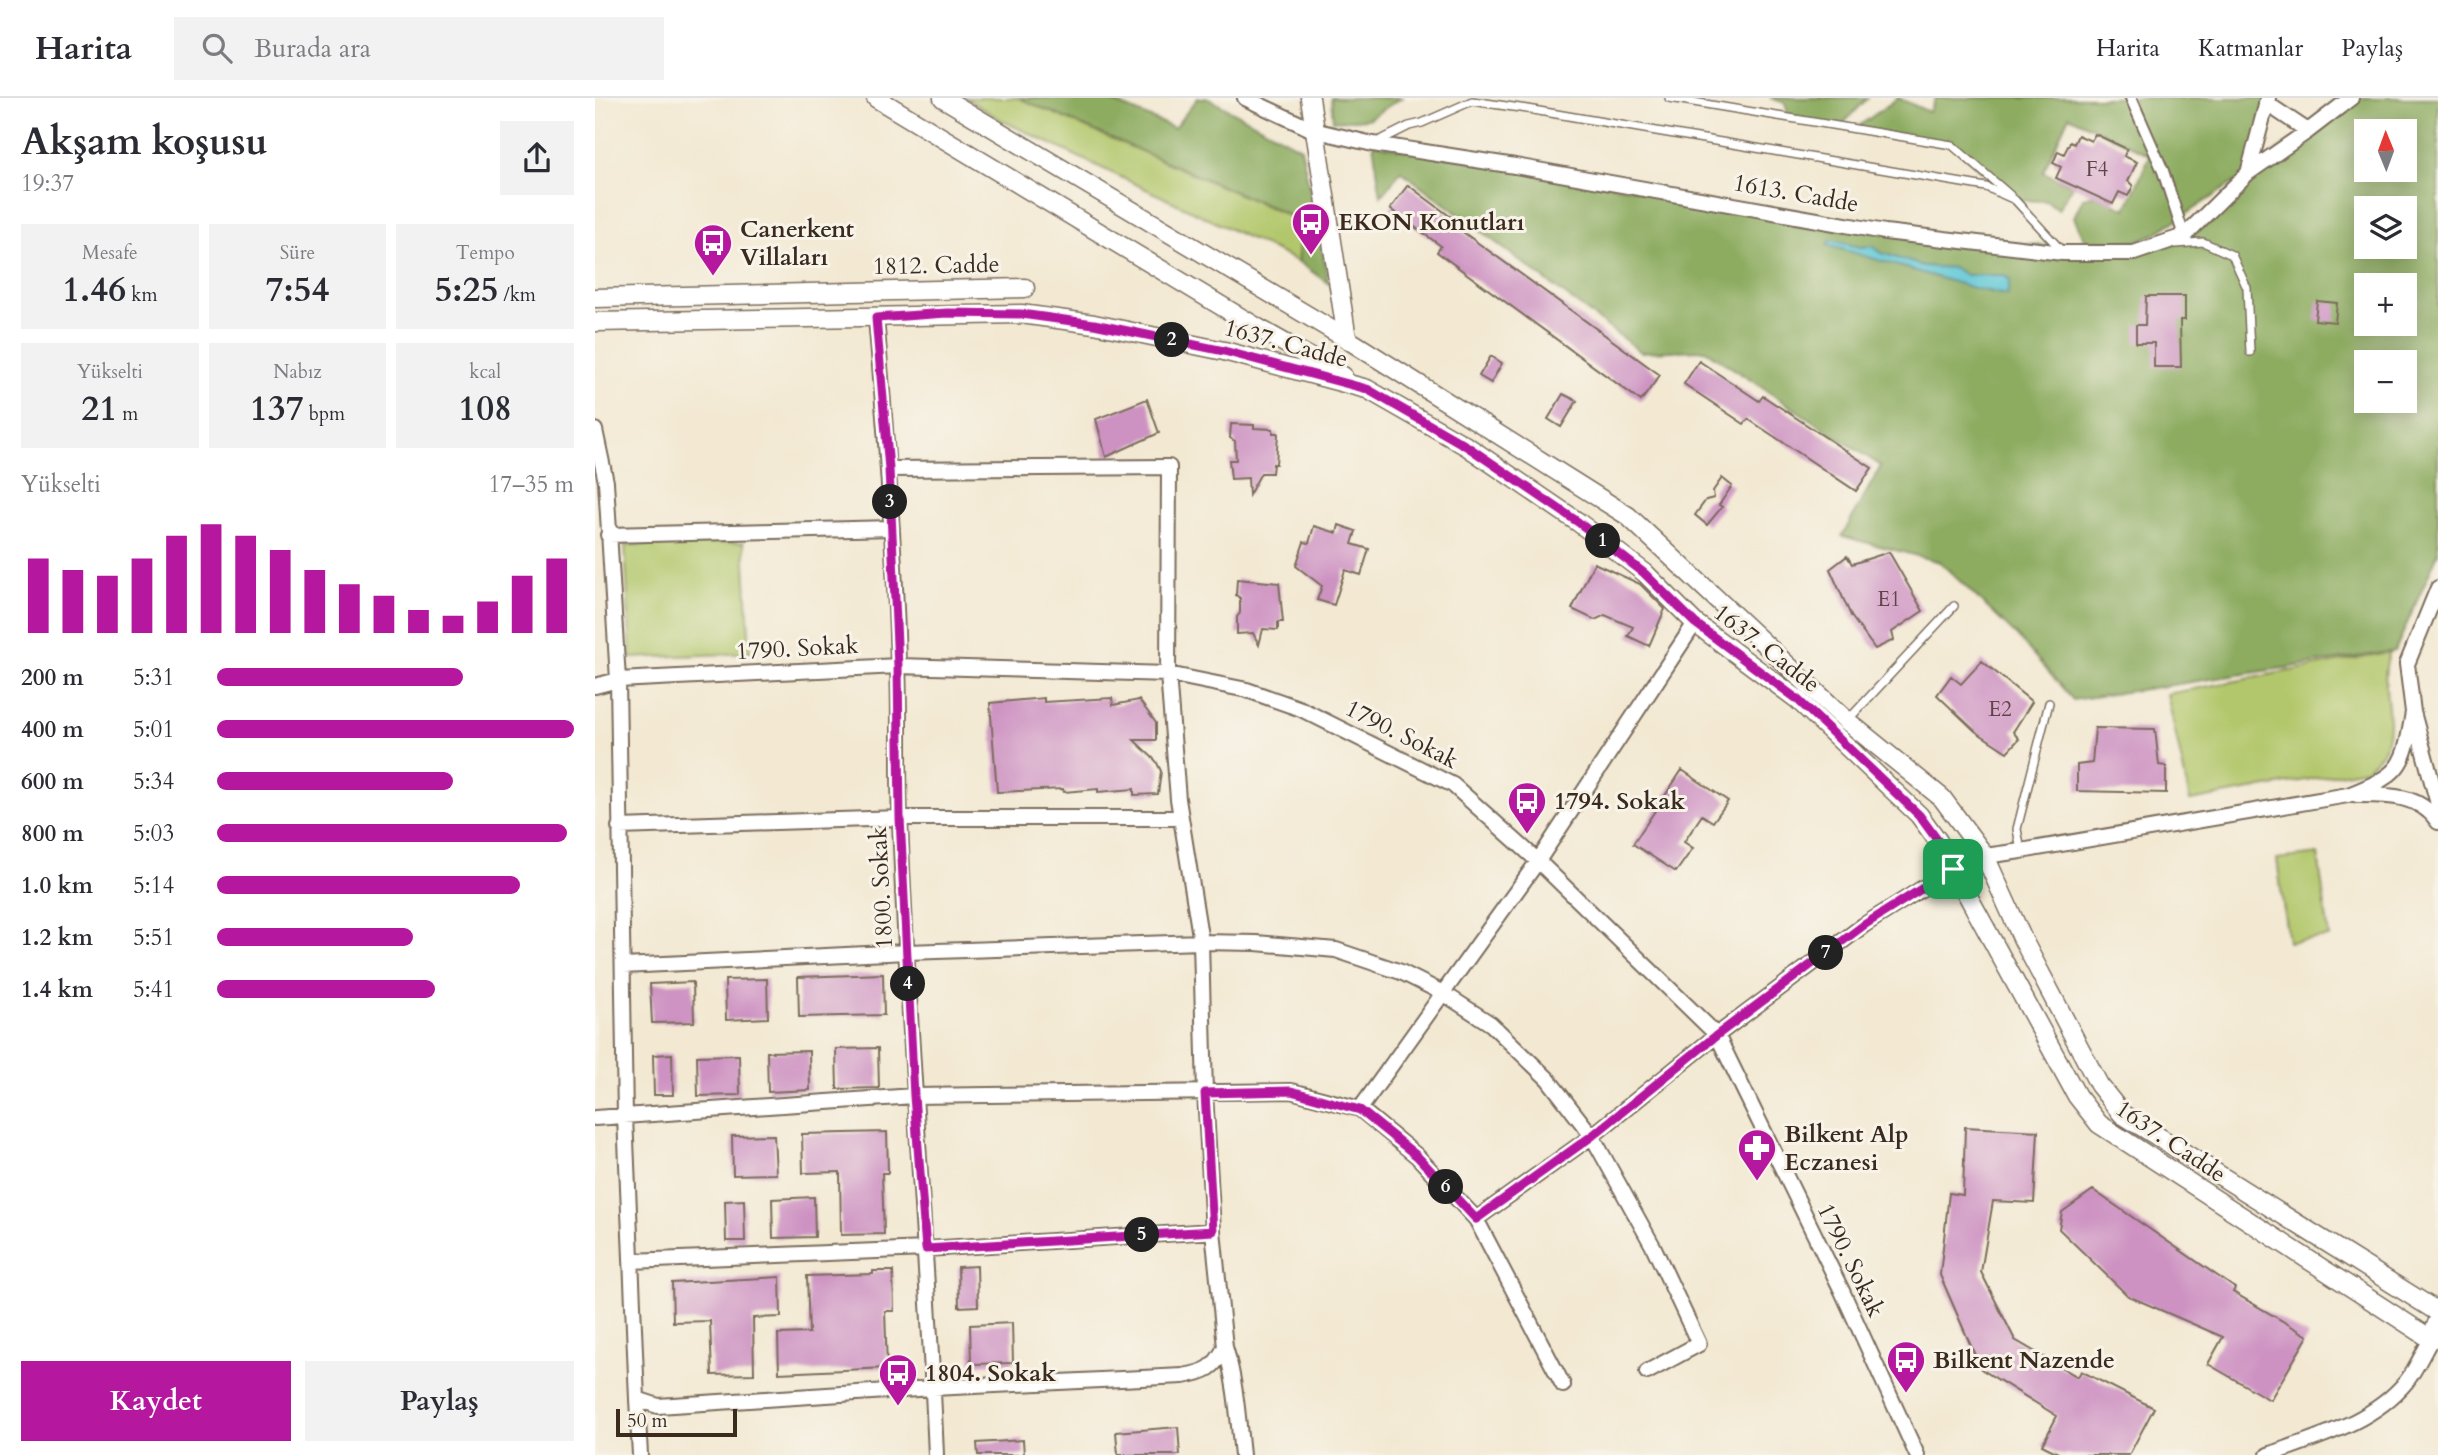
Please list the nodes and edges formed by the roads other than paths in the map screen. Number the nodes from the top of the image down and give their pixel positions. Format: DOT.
graph roads {
  1 [pos="876,98"];
  2 [pos="943,98"];
  3 [pos="1245,98"];
  4 [pos="1310,98"];
  5 [pos="1669,98"];
  6 [pos="2131,98"];
  7 [pos="2351,98"];
  8 [pos="1476,100"];
  9 [pos="2267,100"];
  10 [pos="1313,130"];
  11 [pos="2308,131"];
  12 [pos="1373,144"];
  13 [pos="2248,173"];
  14 [pos="2015,200"];
  15 [pos="2183,236"];
  16 [pos="2162,245"];
  17 [pos="2063,253"];
  18 [pos="1025,288"];
  19 [pos="875,290"];
  20 [pos="595,298"];
  21 [pos="876,318"];
  22 [pos="595,322"];
  23 [pos="1347,339"];
  24 [pos="2250,352"];
  25 [pos="1367,389"];
  26 [pos="595,430"];
  27 [pos="889,469"];
  28 [pos="600,480"];
  29 [pos="891,528"];
  30 [pos="608,535"];
  31 [pos="2438,588"];
  32 [pos="1954,606"];
  33 [pos="1695,623"];
  34 [pos="898,666"];
  35 [pos="1168,674"];
  36 [pos="618,680"];
  37 [pos="595,686"];
  38 [pos="2049,703"];
  39 [pos="2413,712"];
  40 [pos="1847,721"];
  41 [pos="2435,776"];
  42 [pos="2348,794"];
  43 [pos="2438,804"];
  44 [pos="900,818"];
  45 [pos="1181,818"];
  46 [pos="2438,822"];
  47 [pos="619,827"];
  48 [pos="2021,851"];
  49 [pos="1985,856"];
  50 [pos="1538,861"];
  51 [pos="1953,869"];
  52 [pos="1201,942"];
  53 [pos="907,952"];
  54 [pos="623,966"];
  55 [pos="1443,993"];
  56 [pos="1717,1035"];
  57 [pos="1205,1093"];
  58 [pos="914,1096"];
  59 [pos="1360,1110"];
  60 [pos="625,1117"];
  61 [pos="595,1118"];
  62 [pos="1592,1136"];
  63 [pos="1476,1219"];
  64 [pos="1213,1231"];
  65 [pos="926,1249"];
  66 [pos="631,1261"];
  67 [pos="2438,1312"];
  68 [pos="2438,1321"];
  69 [pos="2431,1339"];
  70 [pos="1225,1347"];
  71 [pos="1647,1372"];
  72 [pos="1563,1385"];
  73 [pos="933,1388"];
  74 [pos="637,1399"];
  75 [pos="640,1455"];
  76 [pos="936,1455"];
  77 [pos="1242,1455"];
  78 [pos="1917,1455"];
  79 [pos="2268,1455"];
  1 -- 25 [label="street"];
  2 -- 23 [label="street, 1637. Cadde"];
  3 -- 10 [label="street, 1613. Cadde"];
  4 -- 10 [label="street"];
  5 -- 14 [label="lane"];
  6 -- 15 [label="street"];
  7 -- 11 [label="street, 1613. Cadde"];
  8 -- 12 [label="lane"];
  8 -- 14 [label="lane"];
  9 -- 11 [label="street"];
  9 -- 13 [label="street"];
  10 -- 12 [label="street, 1613. Cadde"];
  10 -- 23 [label="street"];
  11 -- 13 [label="street, 1613. Cadde"];
  12 -- 17 [label="street, 1613. Cadde"];
  13 -- 15 [label="street, 1613. Cadde"];
  14 -- 17 [label="lane"];
  15 -- 16 [label="street, 1613. Cadde"];
  16 -- 17 [label="street, 1613. Cadde"];
  16 -- 24 [label="lane"];
  18 -- 19 [label="street, 1812. Cadde"];
  19 -- 20 [label="street, 1812. Cadde"];
  19 -- 21 [label="street"];
  21 -- 22 [label="street"];
  21 -- 25 [label="street, 1637. Cadde"];
  21 -- 27 [label="street, 1800. Sokak"];
  23 -- 40 [label="street, 1637. Cadde"];
  25 -- 33 [label="street, 1637. Cadde"];
  26 -- 28 [label="street"];
  27 -- 29 [label="street, 1800. Sokak"];
  27 -- 35 [label="street"];
  28 -- 30 [label="street"];
  29 -- 30 [label="street"];
  29 -- 34 [label="street, 1800. Sokak"];
  30 -- 36 [label="street"];
  31 -- 39 [label="street"];
  32 -- 40 [label="lane"];
  33 -- 50 [label="street"];
  33 -- 51 [label="street, 1637. Cadde"];
  34 -- 35 [label="street, 1790. Sokak"];
  34 -- 36 [label="street, 1790. Sokak"];
  34 -- 44 [label="street, 1800. Sokak"];
  35 -- 45 [label="street"];
  35 -- 50 [label="street, 1790. Sokak"];
  36 -- 37 [label="street, 1790. Sokak"];
  36 -- 47 [label="street"];
  38 -- 48 [label="lane"];
  39 -- 41 [label="street"];
  39 -- 42 [label="street"];
  40 -- 49 [label="street, 1637. Cadde"];
  41 -- 43 [label="street"];
  42 -- 46 [label="street"];
  42 -- 48 [label="street"];
  44 -- 45 [label="street"];
  44 -- 47 [label="street"];
  44 -- 53 [label="street, 1800. Sokak"];
  45 -- 52 [label="street"];
  47 -- 54 [label="street"];
  48 -- 49 [label="street"];
  49 -- 51 [label="street"];
  49 -- 67 [label="street, 1637. Cadde"];
  50 -- 55 [label="street"];
  50 -- 56 [label="street, 1790. Sokak"];
  51 -- 56 [label="street"];
  51 -- 69 [label="street, 1637. Cadde"];
  52 -- 53 [label="street"];
  52 -- 55 [label="street"];
  52 -- 57 [label="street"];
  53 -- 54 [label="street"];
  53 -- 58 [label="street, 1800. Sokak"];
  54 -- 60 [label="street"];
  55 -- 59 [label="street"];
  55 -- 62 [label="street"];
  56 -- 62 [label="street"];
  56 -- 78 [label="street, 1790. Sokak"];
  57 -- 58 [label="street"];
  57 -- 59 [label="street"];
  57 -- 64 [label="street"];
  58 -- 60 [label="street"];
  58 -- 65 [label="street, 1800. Sokak"];
  59 -- 63 [label="street"];
  60 -- 61 [label="street"];
  60 -- 66 [label="street"];
  62 -- 63 [label="street"];
  62 -- 71 [label="street"];
  63 -- 72 [label="street"];
  64 -- 65 [label="street"];
  64 -- 70 [label="street"];
  65 -- 66 [label="street"];
  65 -- 73 [label="street, 1800. Sokak"];
  66 -- 74 [label="street"];
  68 -- 69 [label="street"];
  69 -- 79 [label="street"];
  70 -- 73 [label="street"];
  70 -- 77 [label="street"];
  73 -- 74 [label="street"];
  73 -- 76 [label="street, 1800. Sokak"];
  74 -- 75 [label="street"];
}
